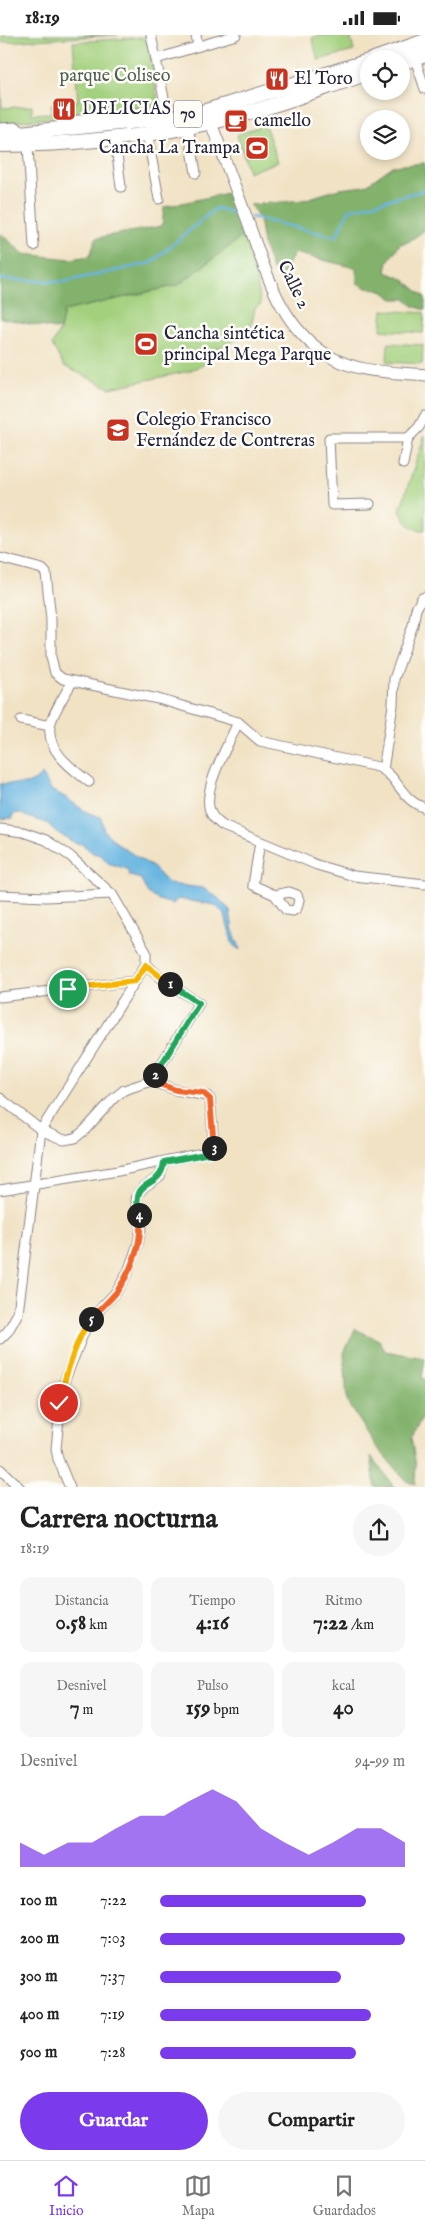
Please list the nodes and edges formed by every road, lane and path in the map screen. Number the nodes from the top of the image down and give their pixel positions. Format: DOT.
graph roads {
  1 [pos="152,35"];
  2 [pos="196,35"];
  3 [pos="236,35"];
  4 [pos="198,46"];
  5 [pos="419,49"];
  6 [pos="156,59"];
  7 [pos="360,64"];
  8 [pos="360,76"];
  9 [pos="425,89"];
  10 [pos="167,114"];
  11 [pos="211,123"];
  12 [pos="188,126"];
  13 [pos="0,128"];
  14 [pos="147,133"];
  15 [pos="0,135"];
  16 [pos="115,137"];
  17 [pos="0,145"];
  18 [pos="28,145"];
  19 [pos="196,173"];
  20 [pos="121,187"];
  21 [pos="160,199"];
  22 [pos="34,246"];
  23 [pos="425,375"];
  24 [pos="425,415"];
  25 [pos="408,438"];
  26 [pos="403,464"];
  27 [pos="370,504"];
  28 [pos="0,558"];
  29 [pos="425,597"];
  30 [pos="72,682"];
  31 [pos="21,720"];
  32 [pos="238,722"];
  33 [pos="50,726"];
  34 [pos="383,769"];
  35 [pos="89,782"];
  36 [pos="425,808"];
  37 [pos="0,829"];
  38 [pos="260,843"];
  39 [pos="425,884"];
  40 [pos="112,894"];
  41 [pos="0,895"];
  42 [pos="275,895"];
  43 [pos="146,965"];
  44 [pos="135,981"];
  45 [pos="0,997"];
  46 [pos="151,1081"];
  47 [pos="0,1098"];
  48 [pos="42,1130"];
  49 [pos="164,1162"];
  50 [pos="34,1185"];
  51 [pos="0,1190"];
  52 [pos="0,1339"];
  53 [pos="0,1469"];
  54 [pos="20,1487"];
  55 [pos="70,1487"];
  1 -- 6 [label="street"];
  2 -- 4 [label="street"];
  3 -- 4 [label="street"];
  4 -- 6 [label="street"];
  5 -- 9 [label="street"];
  6 -- 10 [label="street"];
  7 -- 10 [label="main road, 70"];
  8 -- 11 [label="main road, 70"];
  10 -- 13 [label="street"];
  10 -- 15 [label="main road, 70"];
  11 -- 12 [label="main road, 70"];
  11 -- 23 [label="street, Calle 2"];
  12 -- 14 [label="main road, 70"];
  12 -- 19 [label="street"];
  14 -- 16 [label="main road, 70"];
  14 -- 21 [label="street"];
  16 -- 18 [label="main road, 70"];
  16 -- 20 [label="street"];
  17 -- 18 [label="main road, 70"];
  18 -- 22 [label="street"];
  24 -- 25 [label="street"];
  25 -- 26 [label="street"];
  25 -- 27 [label="street"];
  28 -- 30 [label="street"];
  29 -- 34 [label="street"];
  30 -- 32 [label="street"];
  30 -- 33 [label="street"];
  31 -- 33 [label="street"];
  32 -- 34 [label="street"];
  32 -- 38 [label="street"];
  33 -- 35 [label="street"];
  34 -- 36 [label="street"];
  37 -- 40 [label="street"];
  38 -- 39 [label="street"];
  38 -- 42 [label="street"];
  40 -- 41 [label="street"];
  40 -- 43 [label="street"];
  43 -- 44 [label="street"];
  43 -- 46 [label="street"];
  44 -- 45 [label="street"];
  44 -- 48 [label="street"];
  46 -- 48 [label="street"];
  46 -- 49 [label="street"];
  47 -- 48 [label="street"];
  48 -- 50 [label="street"];
  49 -- 50 [label="street"];
  49 -- 55 [label="street"];
  50 -- 51 [label="street"];
  50 -- 52 [label="street"];
  53 -- 54 [label="street"];
}
